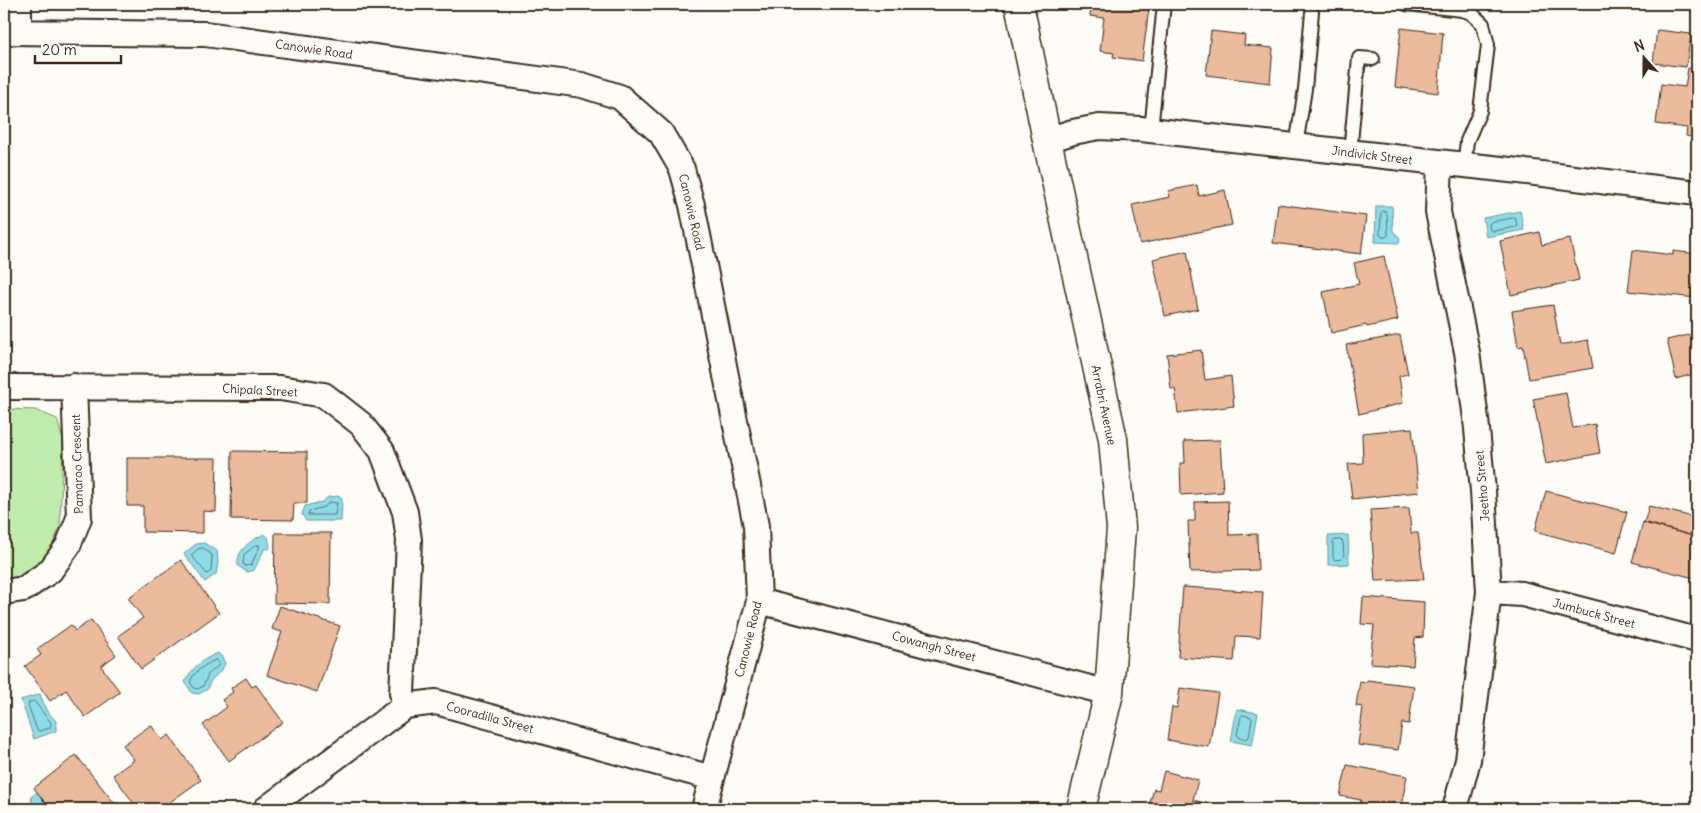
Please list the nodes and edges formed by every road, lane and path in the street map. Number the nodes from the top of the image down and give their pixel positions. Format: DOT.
graph roads {
  1 [pos="19,4"];
  2 [pos="1019,4"];
  3 [pos="1164,4"];
  4 [pos="1406,4"];
  5 [pos="1312,12"];
  6 [pos="12,32"];
  7 [pos="1373,59"];
  8 [pos="1151,130"];
  9 [pos="1047,140"];
  10 [pos="1296,146"];
  11 [pos="1350,153"];
  12 [pos="1452,164"];
  13 [pos="1697,193"];
  14 [pos="74,386"];
  15 [pos="4,387"];
  16 [pos="4,592"];
  17 [pos="1489,592"];
  18 [pos="759,601"];
  19 [pos="1697,640"];
  20 [pos="1109,693"];
  21 [pos="405,706"];
  22 [pos="712,778"];
  23 [pos="266,809"];
  24 [pos="704,809"];
  25 [pos="1081,809"];
  26 [pos="1455,809"];
  1 -- 6 [label="street"];
  2 -- 9 [label="street, Arrabri Avenue"];
  3 -- 8 [label="lane"];
  4 -- 12 [label="lane"];
  5 -- 10 [label="lane"];
  6 -- 18 [label="street, Canowie Road"];
  7 -- 11 [label="lane"];
  8 -- 9 [label="street, Jindivick Street"];
  8 -- 10 [label="street, Jindivick Street"];
  9 -- 20 [label="street, Arrabri Avenue"];
  10 -- 11 [label="street, Jindivick Street"];
  11 -- 12 [label="street, Jindivick Street"];
  12 -- 13 [label="street, Jindivick Street"];
  12 -- 17 [label="street, Jeetho Street"];
  14 -- 15 [label="street, Chipala Street"];
  14 -- 16 [label="street, Pamaroo Crescent"];
  14 -- 21 [label="street, Chipala Street"];
  17 -- 19 [label="street, Jumbuck Street"];
  17 -- 26 [label="street, Jeetho Street"];
  18 -- 20 [label="street, Cowangh Street"];
  18 -- 22 [label="street, Canowie Road"];
  20 -- 25 [label="street, Arrabri Avenue"];
  21 -- 22 [label="street, Cooradilla Street"];
  21 -- 23 [label="street, Cooradilla Street"];
  22 -- 24 [label="street, Canowie Road"];
}
